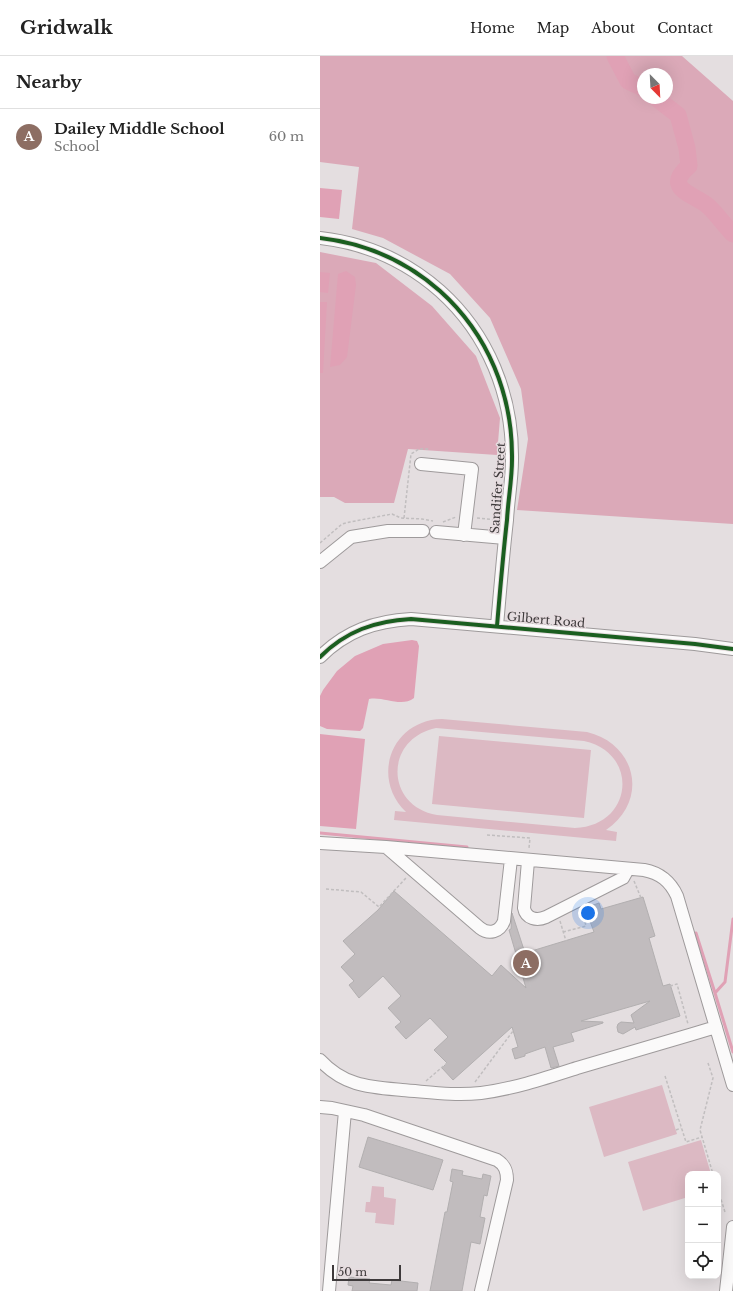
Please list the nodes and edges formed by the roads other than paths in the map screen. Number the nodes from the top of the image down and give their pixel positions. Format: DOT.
graph roads {
  1 [pos="320,238"];
  2 [pos="420,464"];
  3 [pos="464,535"];
  4 [pos="505,538"];
  5 [pos="320,562"];
  6 [pos="497,626"];
  7 [pos="733,649"];
  8 [pos="320,657"];
  9 [pos="320,843"];
  10 [pos="386,847"];
  11 [pos="528,856"];
  12 [pos="511,859"];
  13 [pos="630,874"];
  14 [pos="716,1027"];
  15 [pos="320,1060"];
  16 [pos="733,1085"];
  17 [pos="320,1107"];
  18 [pos="345,1111"];
  19 [pos="733,1227"];
  20 [pos="330,1291"];
  21 [pos="481,1291"];
  22 [pos="726,1291"];
  1 -- 4 [label="street, Sandifer Street"];
  2 -- 3 [label="street"];
  3 -- 4 [label="street"];
  3 -- 5 [label="street"];
  4 -- 6 [label="street, Sandifer Street"];
  6 -- 7 [label="street, Gilbert Road"];
  6 -- 8 [label="street, Gilbert Road"];
  9 -- 10 [label="street"];
  10 -- 12 [label="street"];
  10 -- 12 [label="street"];
  11 -- 12 [label="street"];
  11 -- 13 [label="street"];
  11 -- 13 [label="street"];
  13 -- 14 [label="street"];
  14 -- 15 [label="street"];
  14 -- 16 [label="street"];
  17 -- 18 [label="street"];
  18 -- 20 [label="street"];
  18 -- 21 [label="street"];
  19 -- 22 [label="street"];
}
